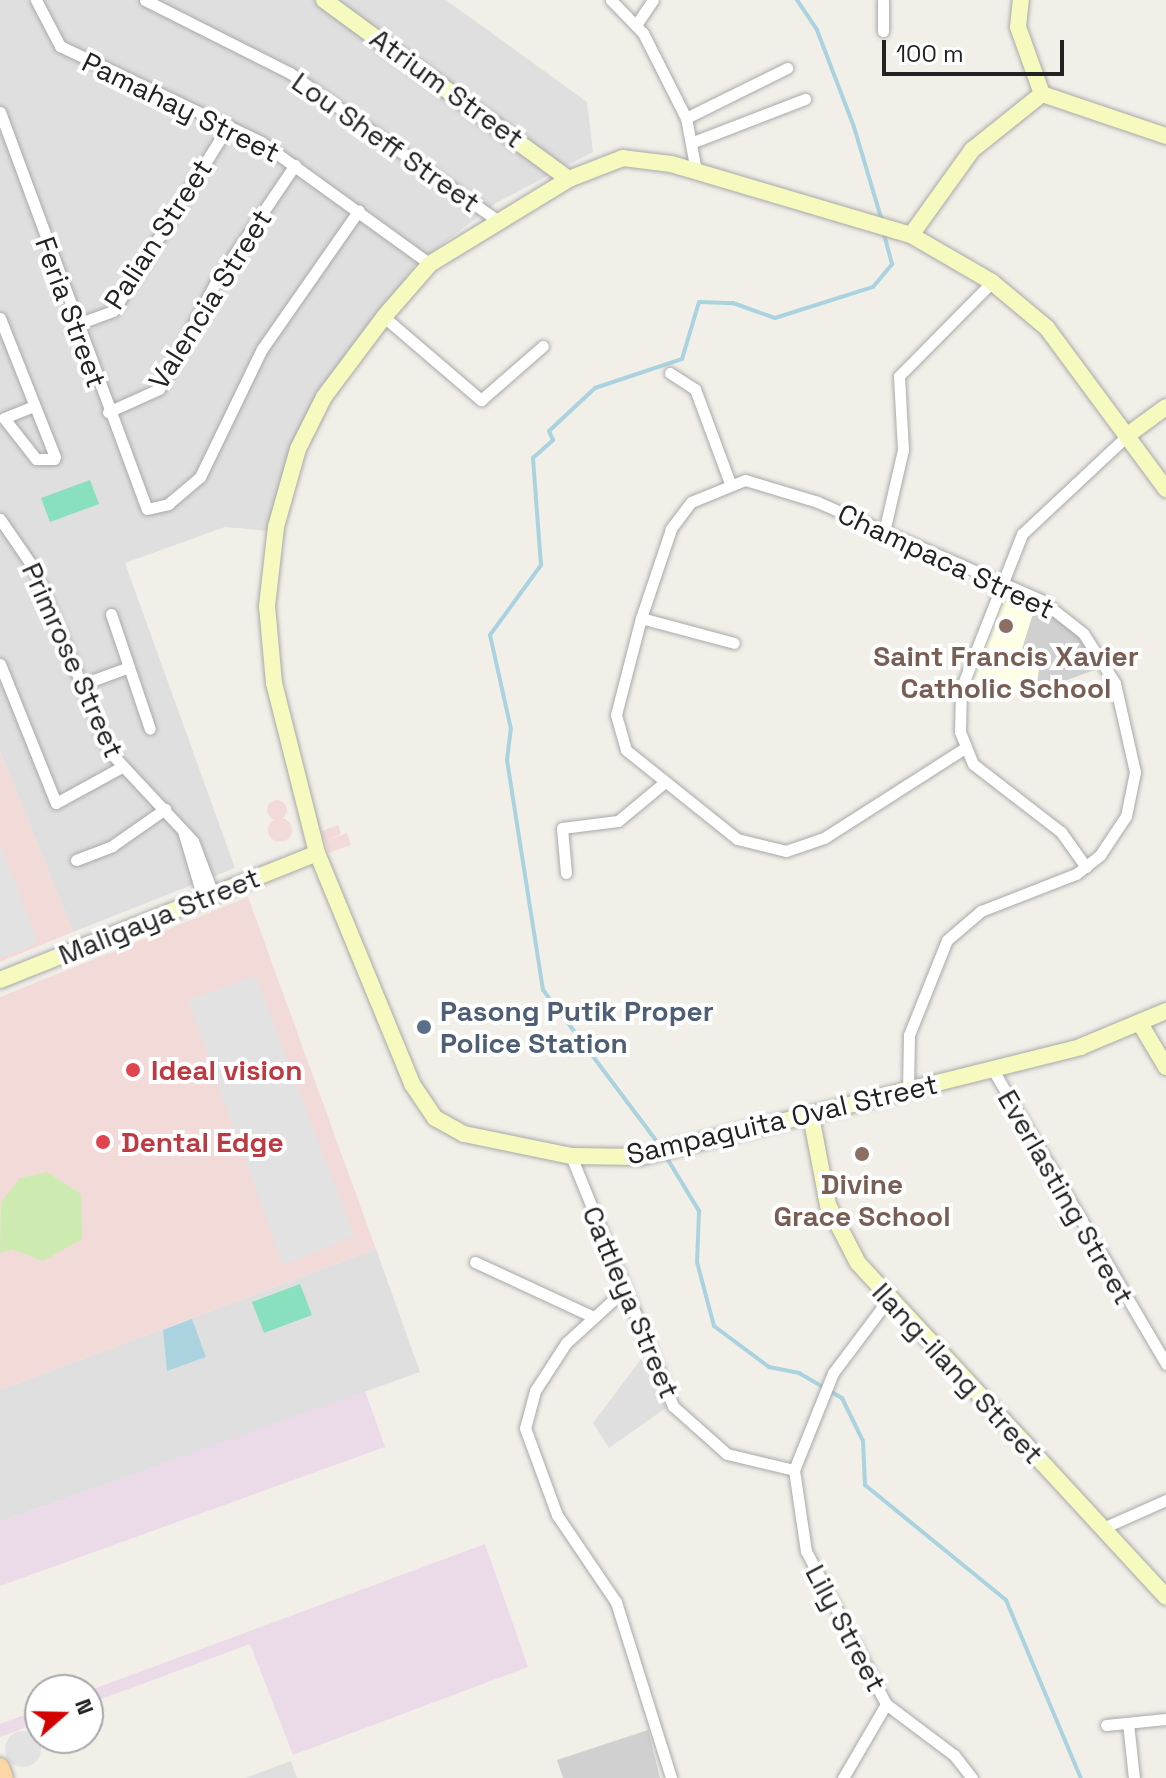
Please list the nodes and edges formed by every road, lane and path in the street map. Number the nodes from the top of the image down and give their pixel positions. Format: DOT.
graph roads {
  1 [pos="36,0"];
  2 [pos="145,0"];
  3 [pos="324,0"];
  4 [pos="611,0"];
  5 [pos="653,0"];
  6 [pos="883,0"];
  7 [pos="1021,0"];
  8 [pos="636,25"];
  9 [pos="883,31"];
  10 [pos="787,68"];
  11 [pos="1042,94"];
  12 [pos="805,99"];
  13 [pos="0,112"];
  14 [pos="686,118"];
  15 [pos="229,125"];
  16 [pos="1166,136"];
  17 [pos="696,141"];
  18 [pos="295,165"];
  19 [pos="696,171"];
  20 [pos="569,179"];
  21 [pos="359,210"];
  22 [pos="498,221"];
  23 [pos="911,235"];
  24 [pos="426,260"];
  25 [pos="992,282"];
  26 [pos="384,317"];
  27 [pos="0,318"];
  28 [pos="75,325"];
  29 [pos="543,346"];
  30 [pos="13,352"];
  31 [pos="0,357"];
  32 [pos="670,373"];
  33 [pos="34,406"];
  34 [pos="1166,407"];
  35 [pos="108,412"];
  36 [pos="1129,434"];
  37 [pos="730,483"];
  38 [pos="1166,489"];
  39 [pos="0,519"];
  40 [pos="884,532"];
  41 [pos="998,581"];
  42 [pos="111,614"];
  43 [pos="641,618"];
  44 [pos="734,643"];
  45 [pos="0,664"];
  46 [pos="129,667"];
  47 [pos="80,685"];
  48 [pos="150,729"];
  49 [pos="963,749"];
  50 [pos="120,768"];
  51 [pos="665,782"];
  52 [pos="165,809"];
  53 [pos="317,853"];
  54 [pos="76,860"];
  55 [pos="1086,867"];
  56 [pos="566,873"];
  57 [pos="208,896"];
  58 [pos="0,980"];
  59 [pos="1166,1011"];
  60 [pos="1141,1025"];
  61 [pos="1166,1067"];
  62 [pos="993,1070"];
  63 [pos="908,1091"];
  64 [pos="811,1116"];
  65 [pos="571,1156"];
  66 [pos="475,1262"];
  67 [pos="623,1291"];
  68 [pos="887,1301"];
  69 [pos="589,1315"];
  70 [pos="1166,1364"];
  71 [pos="794,1470"];
  72 [pos="1166,1500"];
  73 [pos="1103,1528"];
  74 [pos="1166,1597"];
  75 [pos="886,1704"];
  76 [pos="1166,1719"];
  77 [pos="1128,1723"];
  78 [pos="1106,1725"];
  79 [pos="0,1767"];
  80 [pos="4,1778"];
  81 [pos="671,1778"];
  82 [pos="843,1778"];
  83 [pos="972,1778"];
  84 [pos="1134,1778"];
  1 -- 15 [label="street, Pamahay Street"];
  2 -- 22 [label="street, Lou Sheff Street"];
  3 -- 20 [label="street, Atrium Street"];
  4 -- 8 [label="street"];
  5 -- 8 [label="street"];
  6 -- 9 [label="street"];
  7 -- 11 [label="street"];
  8 -- 14 [label="street"];
  10 -- 14 [label="street"];
  11 -- 16 [label="street"];
  11 -- 23 [label="street"];
  12 -- 17 [label="street"];
  13 -- 28 [label="street, Feria Street"];
  14 -- 17 [label="street"];
  15 -- 18 [label="street, Pamahay Street"];
  15 -- 28 [label="street, Palian Street"];
  17 -- 19 [label="street"];
  18 -- 21 [label="street, Pamahay Street"];
  18 -- 35 [label="street, Valencia Street"];
  19 -- 20 [label="street, Sampaguita Oval Street"];
  19 -- 23 [label="street, Sampaguita Oval Street"];
  20 -- 22 [label="street, Sampaguita Oval Street"];
  21 -- 24 [label="street, Pamahay Street"];
  21 -- 35 [label="street, Feria Street"];
  22 -- 24 [label="street, Sampaguita Oval Street"];
  23 -- 25 [label="street, Sampaguita Oval Street"];
  24 -- 26 [label="street, Sampaguita Oval Street"];
  25 -- 36 [label="street, Sampaguita Oval Street"];
  25 -- 40 [label="street"];
  26 -- 29 [label="street"];
  26 -- 53 [label="street, Sampaguita Oval Street"];
  27 -- 30 [label="street"];
  28 -- 35 [label="street, Feria Street"];
  30 -- 31 [label="street"];
  30 -- 33 [label="street"];
  32 -- 37 [label="street"];
  33 -- 33 [label="street"];
  34 -- 36 [label="street"];
  36 -- 38 [label="street, Sampaguita Oval Street"];
  36 -- 41 [label="street"];
  37 -- 40 [label="street, Champaca Street"];
  37 -- 43 [label="street, Champaca Street"];
  39 -- 47 [label="street, Primrose Street"];
  40 -- 41 [label="street, Champaca Street"];
  41 -- 49 [label="street"];
  41 -- 55 [label="street, Champaca Street"];
  42 -- 46 [label="street"];
  43 -- 44 [label="street"];
  43 -- 51 [label="street, Champaca Street"];
  45 -- 50 [label="street"];
  46 -- 47 [label="street"];
  46 -- 48 [label="street"];
  47 -- 50 [label="street, Primrose Street"];
  49 -- 51 [label="street, Champaca Street"];
  49 -- 55 [label="street"];
  50 -- 52 [label="street, Primrose Street"];
  51 -- 56 [label="street"];
  52 -- 54 [label="street"];
  52 -- 57 [label="street, Primrose Street"];
  53 -- 57 [label="street, Maligaya Street"];
  53 -- 65 [label="street, Sampaguita Oval Street"];
  55 -- 63 [label="street, Champaca Street"];
  57 -- 58 [label="street, Maligaya Street"];
  59 -- 60 [label="street, Sampaguita Oval Street"];
  60 -- 61 [label="street"];
  60 -- 62 [label="street, Sampaguita Oval Street"];
  62 -- 63 [label="street, Sampaguita Oval Street"];
  62 -- 70 [label="street, Everlasting Street"];
  63 -- 64 [label="street, Sampaguita Oval Street"];
  64 -- 65 [label="street, Sampaguita Oval Street"];
  64 -- 68 [label="street, Ilang-ilang Street"];
  65 -- 67 [label="street, Cattleya Street"];
  66 -- 69 [label="street"];
  67 -- 69 [label="street"];
  67 -- 71 [label="street, Cattleya Street"];
  68 -- 71 [label="street"];
  68 -- 73 [label="street, Ilang-ilang Street"];
  69 -- 81 [label="street"];
  71 -- 75 [label="street, Lily Street"];
  72 -- 73 [label="street"];
  73 -- 74 [label="street, Ilang-ilang Street"];
  75 -- 82 [label="street, Lily Street"];
  75 -- 83 [label="street"];
  76 -- 77 [label="street"];
  77 -- 78 [label="street"];
  77 -- 84 [label="street"];
  79 -- 80 [label="main road"];
}
